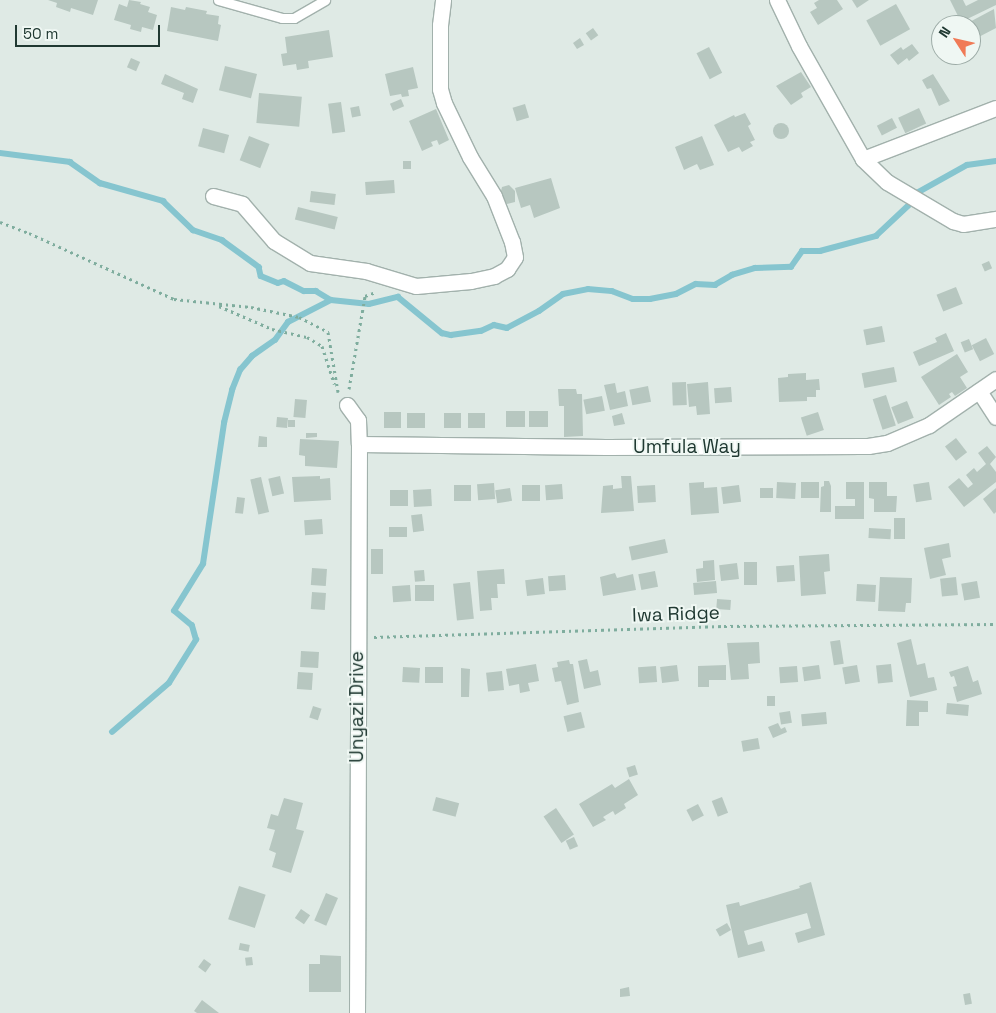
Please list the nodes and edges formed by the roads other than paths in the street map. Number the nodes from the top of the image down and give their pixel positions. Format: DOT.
graph roads {
  1 [pos="218,0"];
  2 [pos="325,0"];
  3 [pos="443,0"];
  4 [pos="777,0"];
  5 [pos="996,108"];
  6 [pos="863,160"];
  7 [pos="213,196"];
  8 [pos="996,219"];
  9 [pos="996,379"];
  10 [pos="979,391"];
  11 [pos="347,405"];
  12 [pos="996,417"];
  13 [pos="359,444"];
  14 [pos="357,1013"];
  1 -- 2 [label="lane"];
  3 -- 7 [label="street"];
  4 -- 6 [label="street"];
  5 -- 6 [label="street"];
  6 -- 8 [label="street"];
  9 -- 10 [label="street, Umfula Way"];
  10 -- 12 [label="street"];
  10 -- 13 [label="street, Umfula Way"];
  11 -- 13 [label="street, Unyazi Drive"];
  13 -- 14 [label="street, Unyazi Drive"];
}
